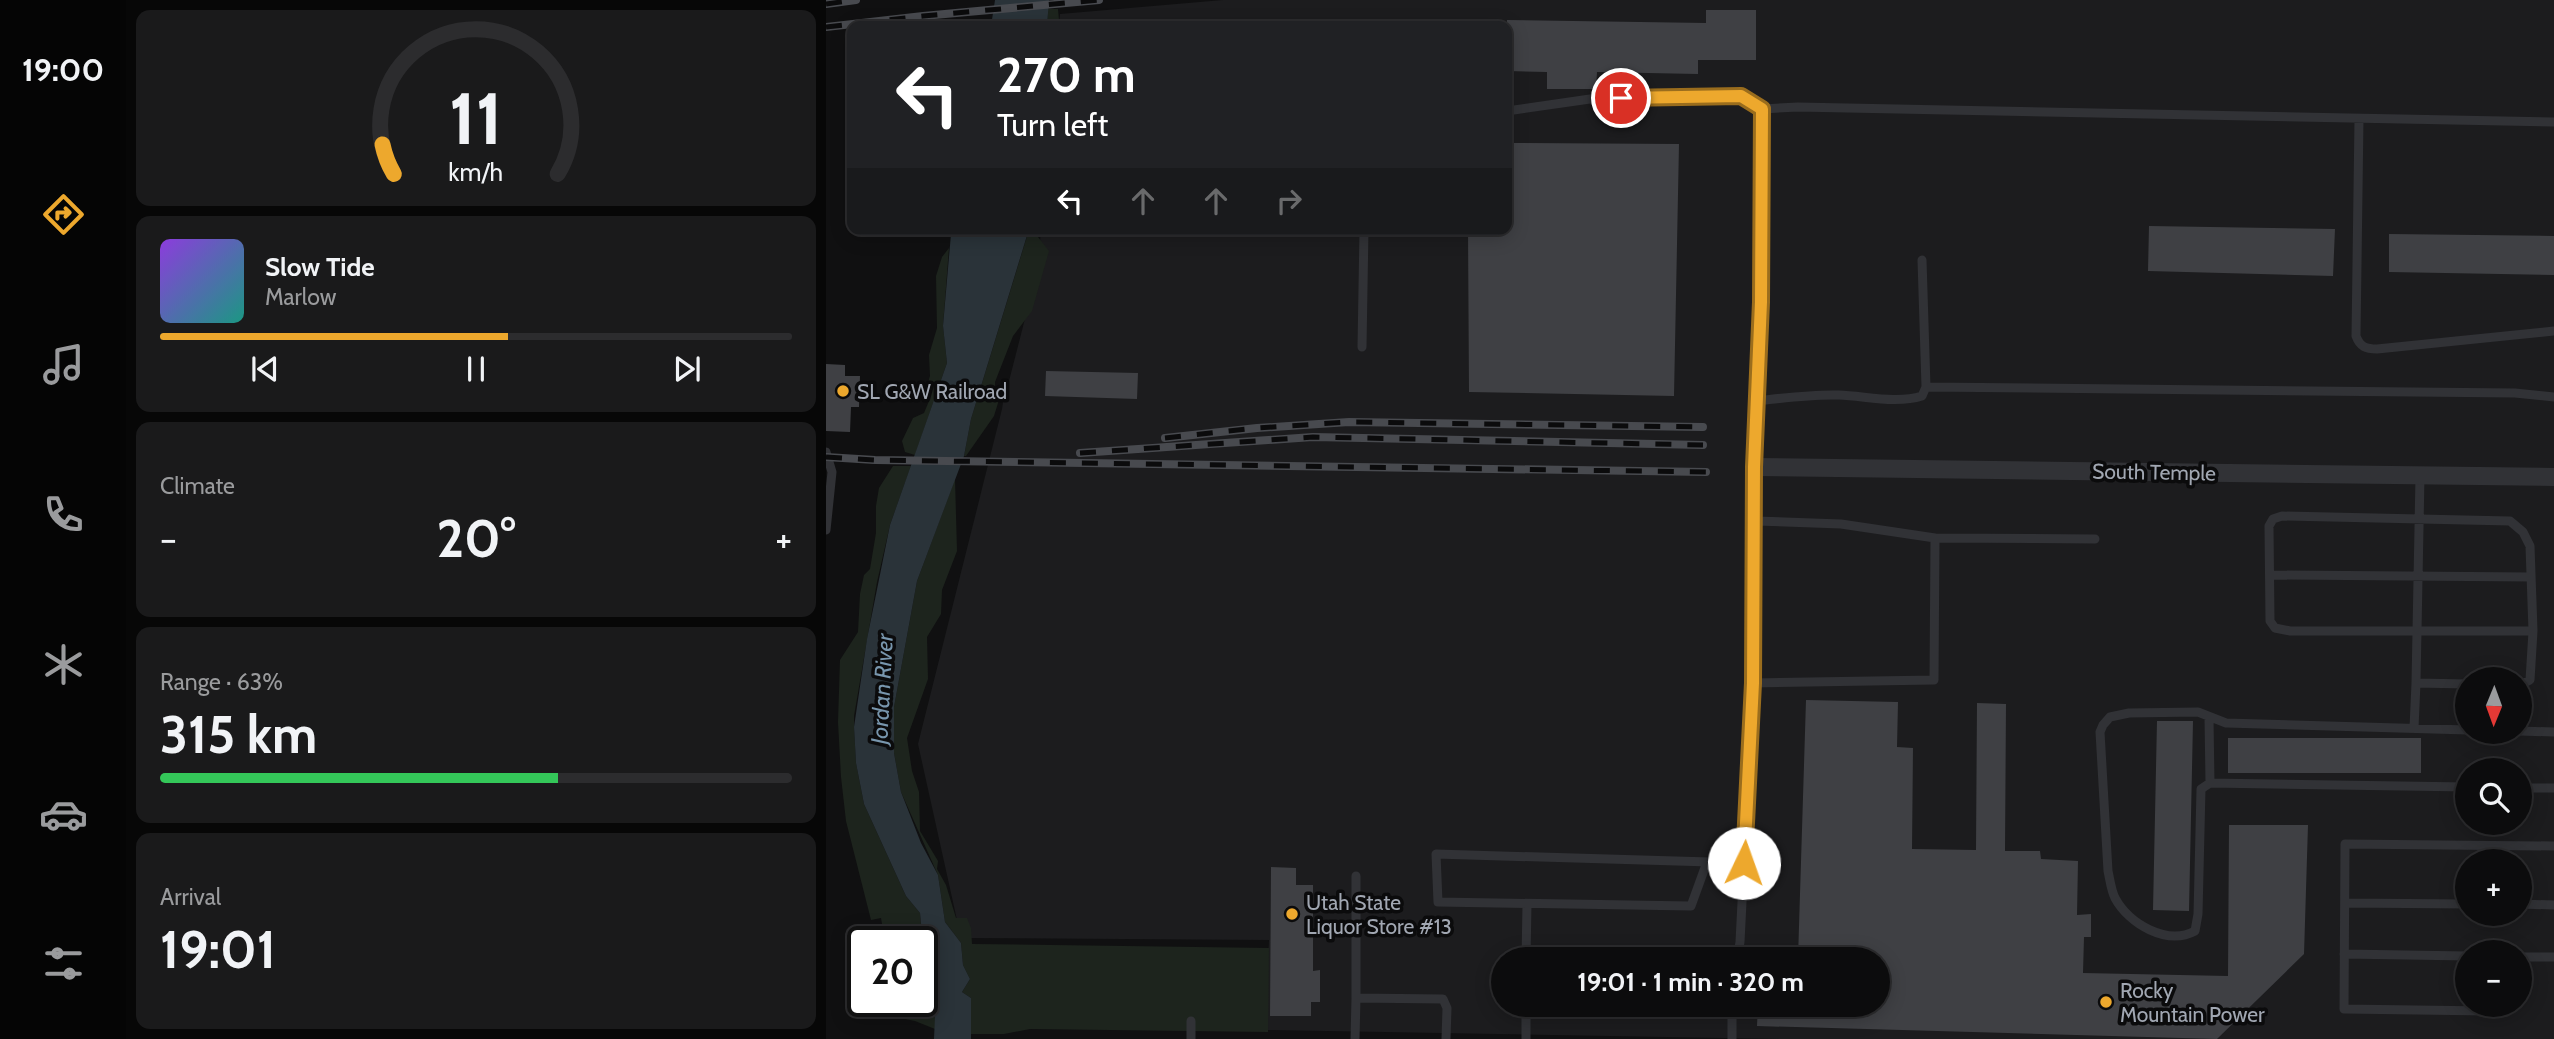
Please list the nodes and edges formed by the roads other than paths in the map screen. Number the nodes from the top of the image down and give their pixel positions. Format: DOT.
graph roads {
  1 [pos="1762,109"];
  2 [pos="1512,110"];
  3 [pos="2359,119"];
  4 [pos="2554,122"];
  5 [pos="1364,235"];
  6 [pos="1922,260"];
  7 [pos="2554,331"];
  8 [pos="1362,347"];
  9 [pos="1926,387"];
  10 [pos="2554,397"];
  11 [pos="1757,401"];
  12 [pos="826,452"];
  13 [pos="1754,467"];
  14 [pos="2420,476"];
  15 [pos="2554,477"];
  16 [pos="2419,519"];
  17 [pos="1756,522"];
  18 [pos="826,530"];
  19 [pos="1935,538"];
  20 [pos="2095,539"];
  21 [pos="2270,575"];
  22 [pos="2418,576"];
  23 [pos="2531,577"];
  24 [pos="2417,631"];
  25 [pos="2533,631"];
  26 [pos="2531,667"];
  27 [pos="1753,683"];
  28 [pos="2416,683"];
  29 [pos="2455,684"];
  30 [pos="2210,718"];
  31 [pos="2414,728"];
  32 [pos="2455,730"];
  33 [pos="2532,731"];
  34 [pos="2554,732"];
  35 [pos="2210,783"];
  36 [pos="2455,787"];
  37 [pos="2532,788"];
  38 [pos="2554,788"];
  39 [pos="2554,846"];
  40 [pos="1707,862"];
  41 [pos="1744,863"];
  42 [pos="1356,876"];
  43 [pos="2345,903"];
  44 [pos="1527,904"];
  45 [pos="2455,904"];
  46 [pos="2532,905"];
  47 [pos="2554,905"];
  48 [pos="1526,947"];
  49 [pos="1738,947"];
  50 [pos="2344,954"];
  51 [pos="2455,956"];
  52 [pos="2532,957"];
  53 [pos="2554,957"];
  54 [pos="1356,998"];
  55 [pos="2455,1011"];
  56 [pos="1526,1017"];
  57 [pos="1732,1017"];
  58 [pos="1191,1021"];
  59 [pos="1191,1039"];
  60 [pos="1355,1039"];
  61 [pos="1446,1039"];
  62 [pos="1526,1039"];
  63 [pos="1732,1039"];
  1 -- 2 [label="lane"];
  1 -- 3 [label="lane"];
  1 -- 11 [label="lane"];
  3 -- 4 [label="lane"];
  3 -- 7 [label="lane"];
  5 -- 8 [label="lane"];
  6 -- 9 [label="lane"];
  9 -- 10 [label="lane"];
  9 -- 11 [label="lane"];
  11 -- 13 [label="lane"];
  12 -- 18 [label="lane"];
  13 -- 14 [label="street, South Temple"];
  13 -- 17 [label="lane"];
  14 -- 15 [label="street, South Temple"];
  14 -- 16 [label="lane"];
  16 -- 21 [label="lane"];
  16 -- 22 [label="lane"];
  16 -- 23 [label="lane"];
  17 -- 19 [label="lane"];
  17 -- 27 [label="lane"];
  19 -- 20 [label="lane"];
  19 -- 27 [label="lane"];
  21 -- 22 [label="lane"];
  21 -- 24 [label="lane"];
  22 -- 23 [label="lane"];
  22 -- 24 [label="lane"];
  23 -- 25 [label="lane"];
  24 -- 25 [label="lane"];
  24 -- 28 [label="lane"];
  25 -- 26 [label="lane"];
  27 -- 41 [label="lane"];
  28 -- 29 [label="lane"];
  28 -- 31 [label="lane"];
  30 -- 31 [label="lane"];
  30 -- 35 [label="lane"];
  30 -- 35 [label="lane"];
  31 -- 32 [label="lane"];
  33 -- 34 [label="lane"];
  35 -- 36 [label="lane"];
  37 -- 38 [label="lane"];
  39 -- 43 [label="lane"];
  40 -- 41 [label="lane"];
  40 -- 44 [label="lane"];
  40 -- 44 [label="lane"];
  41 -- 49 [label="lane"];
  42 -- 54 [label="lane"];
  43 -- 45 [label="lane"];
  43 -- 50 [label="lane"];
  44 -- 48 [label="lane"];
  46 -- 47 [label="lane"];
  50 -- 51 [label="lane"];
  50 -- 55 [label="lane"];
  52 -- 53 [label="lane"];
  54 -- 60 [label="lane"];
  54 -- 61 [label="lane"];
  56 -- 62 [label="lane"];
  57 -- 63 [label="lane"];
  58 -- 59 [label="lane"];
}
